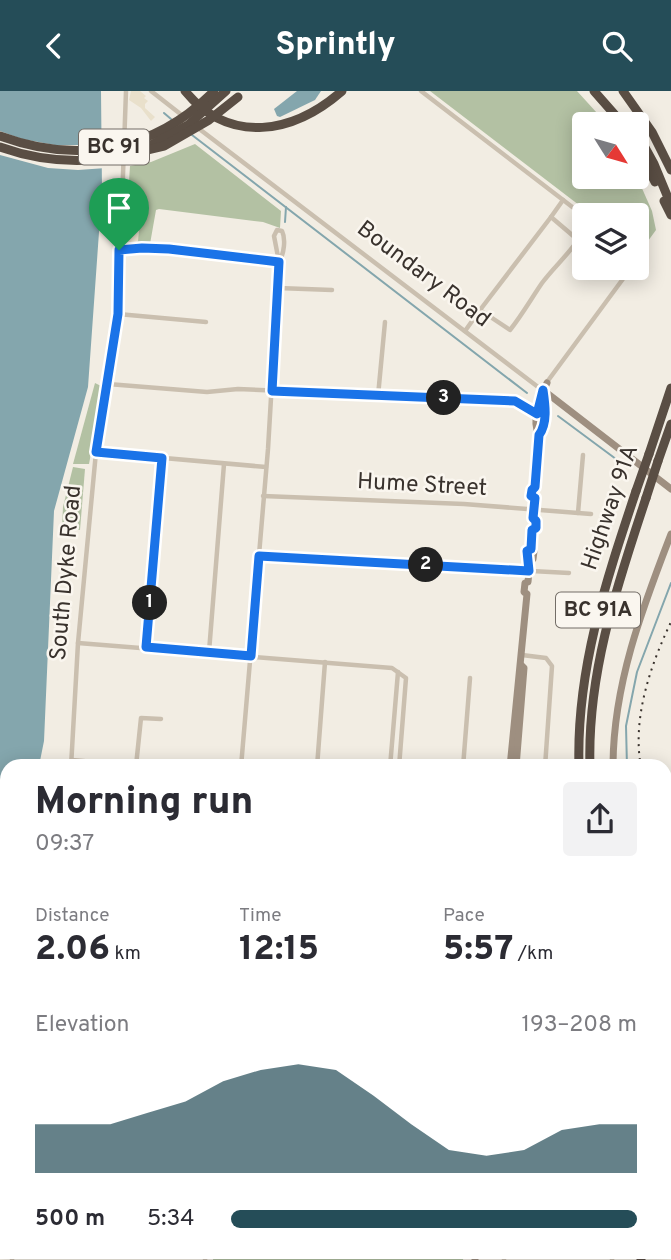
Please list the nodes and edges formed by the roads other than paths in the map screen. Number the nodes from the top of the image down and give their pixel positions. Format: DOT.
graph roads {
  1 [pos="126,91"];
  2 [pos="151,91"];
  3 [pos="185,91"];
  4 [pos="214,91"];
  5 [pos="226,91"];
  6 [pos="342,91"];
  7 [pos="421,91"];
  8 [pos="594,91"];
  9 [pos="603,91"];
  10 [pos="623,91"];
  11 [pos="241,94"];
  12 [pos="612,112"];
  13 [pos="620,112"];
  14 [pos="0,136"];
  15 [pos="0,147"];
  16 [pos="130,154"];
  17 [pos="649,155"];
  18 [pos="649,170"];
  19 [pos="671,170"];
  20 [pos="563,200"];
  21 [pos="671,205"];
  22 [pos="572,207"];
  23 [pos="671,215"];
  24 [pos="551,217"];
  25 [pos="119,250"];
  26 [pos="279,262"];
  27 [pos="622,280"];
  28 [pos="278,288"];
  29 [pos="332,291"];
  30 [pos="480,310"];
  31 [pos="118,314"];
  32 [pos="206,322"];
  33 [pos="385,322"];
  34 [pos="465,331"];
  35 [pos="108,384"];
  36 [pos="545,387"];
  37 [pos="671,388"];
  38 [pos="272,391"];
  39 [pos="378,396"];
  40 [pos="562,405"];
  41 [pos="545,409"];
  42 [pos="537,414"];
  43 [pos="671,424"];
  44 [pos="539,435"];
  45 [pos="96,452"];
  46 [pos="583,455"];
  47 [pos="162,458"];
  48 [pos="224,464"];
  49 [pos="266,467"];
  50 [pos="671,489"];
  51 [pos="263,496"];
  52 [pos="578,513"];
  53 [pos="533,514"];
  54 [pos="591,514"];
  55 [pos="671,534"];
  56 [pos="259,556"];
  57 [pos="529,571"];
  58 [pos="569,573"];
  59 [pos="78,643"];
  60 [pos="146,647"];
  61 [pos="209,652"];
  62 [pos="522,655"];
  63 [pos="251,656"];
  64 [pos="325,662"];
  65 [pos="521,665"];
  66 [pos="398,672"];
  67 [pos="470,678"];
  68 [pos="162,719"];
  69 [pos="72,759"];
  70 [pos="137,759"];
  71 [pos="241,759"];
  72 [pos="318,759"];
  73 [pos="391,759"];
  74 [pos="400,759"];
  75 [pos="464,759"];
  76 [pos="511,759"];
  77 [pos="517,759"];
  78 [pos="546,759"];
  79 [pos="579,759"];
  80 [pos="590,759"];
  81 [pos="614,759"];
  1 -- 25 [label="street, South Dyke Road"];
  2 -- 34 [label="street, Boundary Road"];
  3 -- 6 [label="highway"];
  4 -- 14 [label="highway, BC 91, bridge"];
  5 -- 16 [label="highway, BC 91, bridge"];
  7 -- 20 [label="street"];
  8 -- 12 [label="highway"];
  9 -- 13 [label="highway"];
  10 -- 19 [label="highway"];
  11 -- 16 [label="highway, bridge"];
  15 -- 16 [label="highway, BC 91, bridge"];
  17 -- 21 [label="highway"];
  18 -- 23 [label="highway"];
  20 -- 22 [label="street"];
  20 -- 24 [label="street"];
  24 -- 30 [label="street"];
  24 -- 30 [label="street"];
  25 -- 26 [label="street"];
  25 -- 31 [label="street, South Dyke Road"];
  26 -- 26 [label="street"];
  26 -- 28 [label="street"];
  27 -- 36 [label="street"];
  28 -- 29 [label="street"];
  28 -- 38 [label="street"];
  30 -- 34 [label="street"];
  31 -- 32 [label="street"];
  31 -- 35 [label="street, South Dyke Road"];
  33 -- 39 [label="street"];
  34 -- 36 [label="street, Boundary Road"];
  35 -- 38 [label="street"];
  35 -- 45 [label="street, South Dyke Road"];
  36 -- 40 [label="street, Boundary Road"];
  36 -- 41 [label="street"];
  36 -- 42 [label="street"];
  37 -- 79 [label="highway, Highway 91A / BC 91A, bridge"];
  38 -- 39 [label="street"];
  38 -- 49 [label="street"];
  39 -- 42 [label="street"];
  40 -- 41 [label="street"];
  40 -- 50 [label="street, Boundary Road"];
  41 -- 44 [label="street"];
  42 -- 44 [label="street"];
  43 -- 80 [label="highway, Highway 91A / BC 91A, bridge"];
  44 -- 53 [label="street"];
  45 -- 47 [label="street"];
  45 -- 59 [label="street, South Dyke Road"];
  46 -- 52 [label="street"];
  47 -- 48 [label="street"];
  47 -- 60 [label="street"];
  48 -- 49 [label="street"];
  48 -- 61 [label="street"];
  49 -- 51 [label="street"];
  51 -- 53 [label="street, Hume Street"];
  51 -- 56 [label="street"];
  52 -- 53 [label="street, Hume Street"];
  52 -- 54 [label="street, Hume Street"];
  53 -- 57 [label="street"];
  55 -- 81 [label="street"];
  56 -- 57 [label="street"];
  56 -- 63 [label="street"];
  57 -- 58 [label="street"];
  57 -- 62 [label="street"];
  59 -- 60 [label="street"];
  59 -- 69 [label="street, South Dyke Road"];
  60 -- 61 [label="street"];
  61 -- 63 [label="street"];
  62 -- 65 [label="street"];
  62 -- 78 [label="street"];
  63 -- 64 [label="street"];
  63 -- 71 [label="street"];
  64 -- 66 [label="street"];
  64 -- 72 [label="street"];
  65 -- 76 [label="street"];
  65 -- 77 [label="street"];
  66 -- 73 [label="street"];
  66 -- 74 [label="street"];
  67 -- 75 [label="street"];
  68 -- 70 [label="street"];
}
